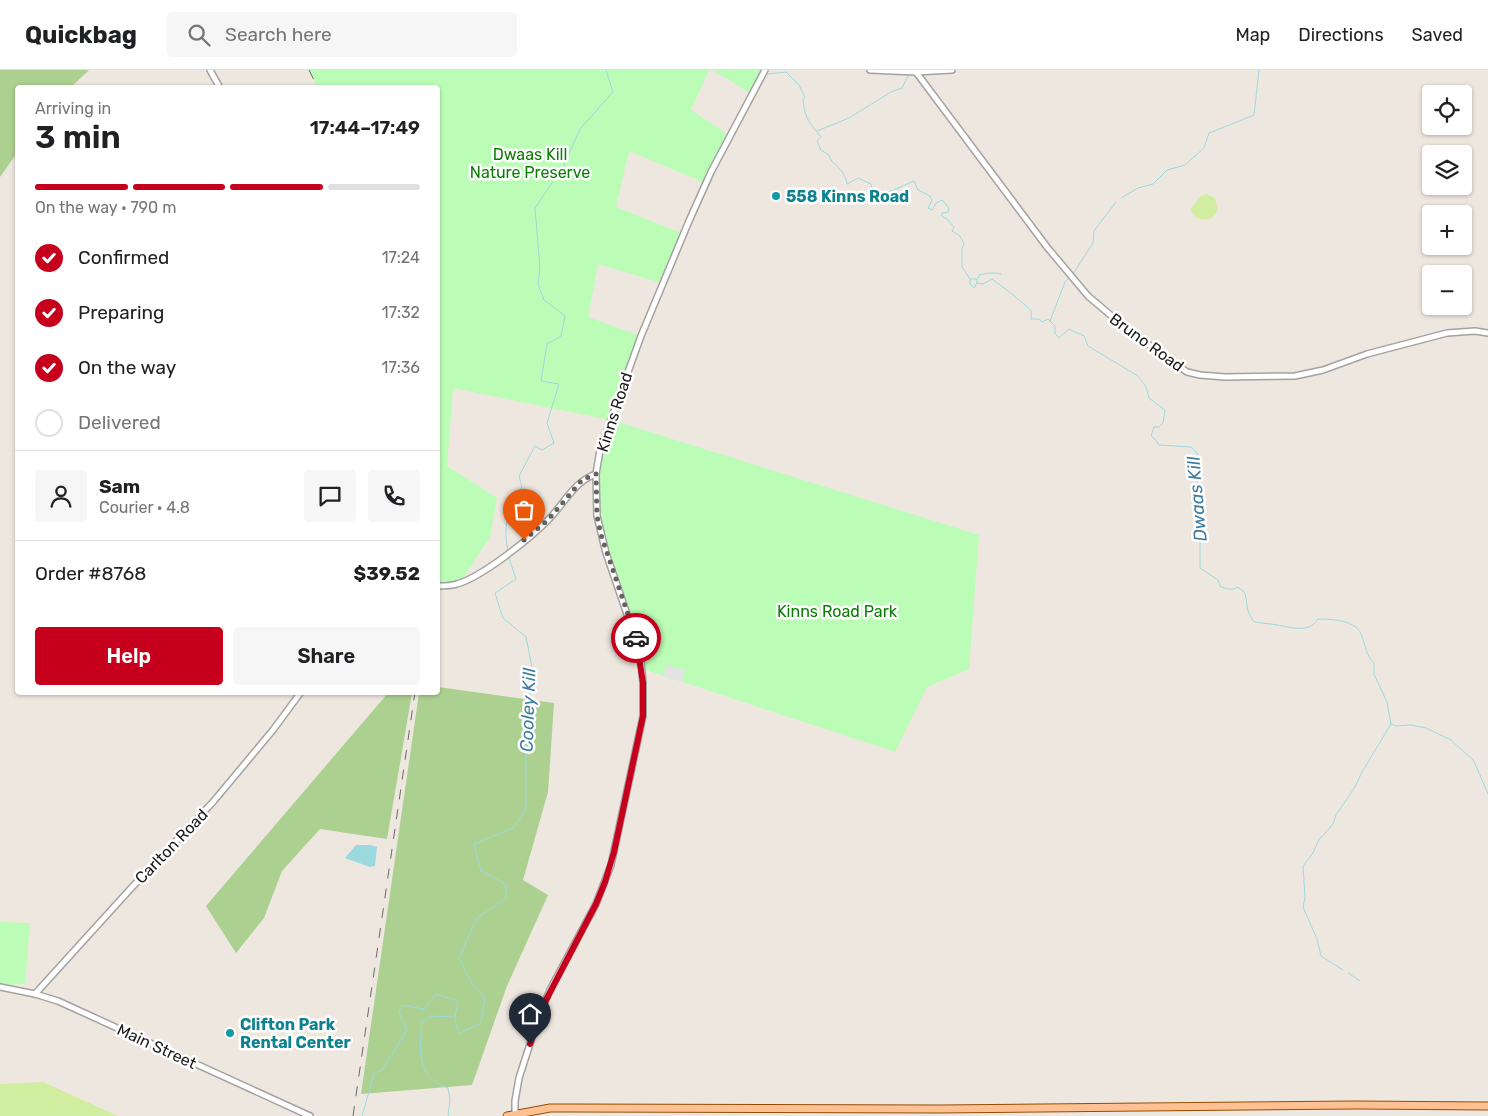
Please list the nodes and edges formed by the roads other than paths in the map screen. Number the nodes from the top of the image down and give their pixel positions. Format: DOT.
graph roads {
  1 [pos="210,70"];
  2 [pos="870,70"];
  3 [pos="952,70"];
  4 [pos="764,71"];
  5 [pos="916,72"];
  6 [pos="218,85"];
  7 [pos="1488,333"];
  8 [pos="596,474"];
  9 [pos="440,586"];
  10 [pos="299,695"];
  11 [pos="0,988"];
  12 [pos="35,994"];
  13 [pos="1488,1106"];
  14 [pos="515,1114"];
  15 [pos="310,1116"];
  16 [pos="507,1116"];
  1 -- 6 [label="street"];
  2 -- 5 [label="street"];
  3 -- 5 [label="street"];
  4 -- 8 [label="street, Kinns Road"];
  5 -- 7 [label="street, Bruno Road"];
  8 -- 9 [label="street"];
  8 -- 14 [label="street, Kinns Road"];
  10 -- 12 [label="street, Carlton Road"];
  11 -- 12 [label="street, Main Street"];
  12 -- 15 [label="street, Main Street"];
  13 -- 14 [label="main road"];
  14 -- 16 [label="main road"];
}
